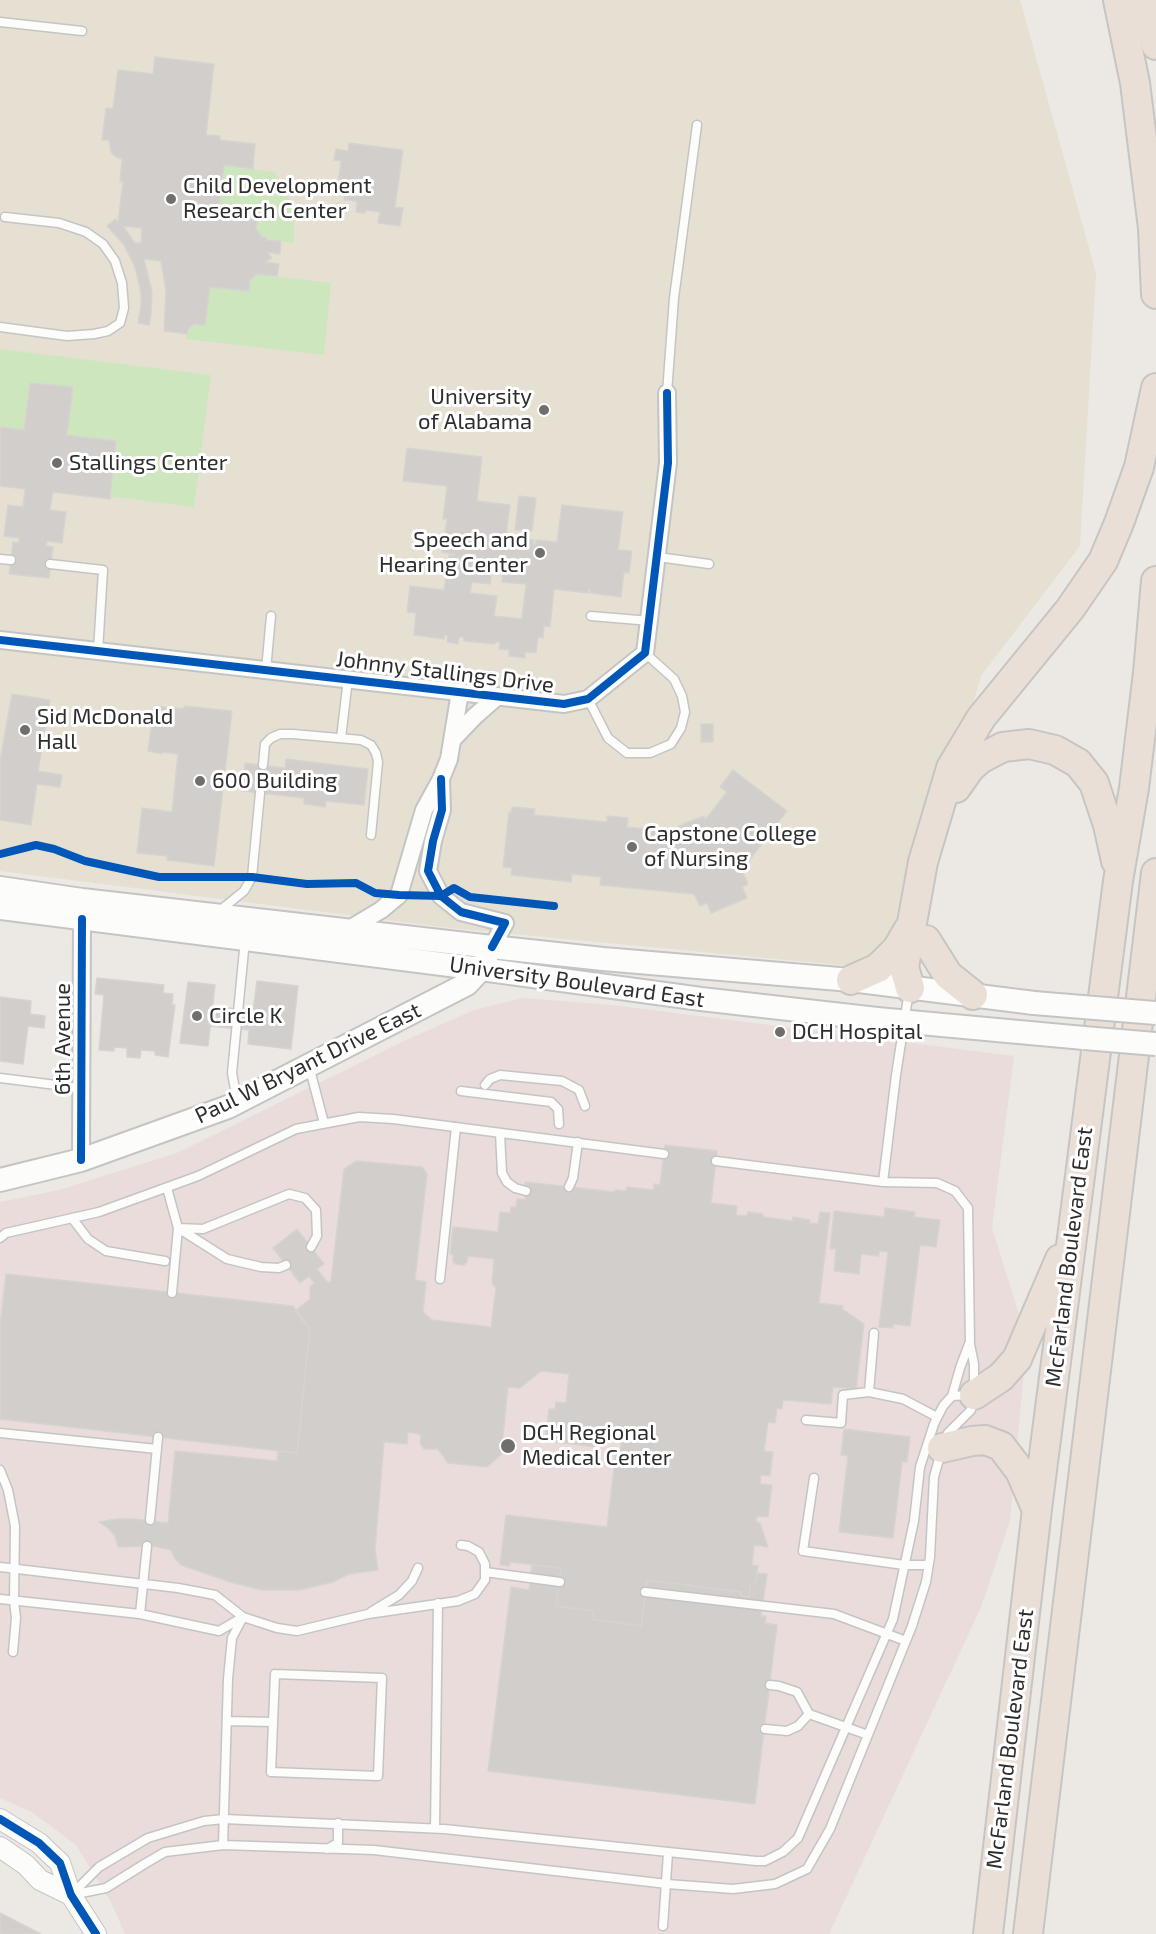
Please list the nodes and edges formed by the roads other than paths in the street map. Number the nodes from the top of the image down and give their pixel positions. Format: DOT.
graph roads {
  1 [pos="1118,0"];
  2 [pos="1146,0"];
  3 [pos="0,22"];
  4 [pos="81,31"];
  5 [pos="1156,45"];
  6 [pos="697,125"];
  7 [pos="5,217"];
  8 [pos="1156,294"];
  9 [pos="0,327"];
  10 [pos="1156,388"];
  11 [pos="667,393"];
  12 [pos="658,557"];
  13 [pos="0,559"];
  14 [pos="11,560"];
  15 [pos="51,564"];
  16 [pos="709,564"];
  17 [pos="1156,581"];
  18 [pos="271,616"];
  19 [pos="591,616"];
  20 [pos="650,621"];
  21 [pos="0,640"];
  22 [pos="98,651"];
  23 [pos="645,653"];
  24 [pos="266,670"];
  25 [pos="348,679"];
  26 [pos="460,692"];
  27 [pos="498,696"];
  28 [pos="588,699"];
  29 [pos="341,738"];
  30 [pos="453,739"];
  31 [pos="262,765"];
  32 [pos="441,779"];
  33 [pos="260,793"];
  34 [pos="370,835"];
  35 [pos="1156,873"];
  36 [pos="1118,881"];
  37 [pos="0,888"];
  38 [pos="0,908"];
  39 [pos="215,914"];
  40 [pos="81,919"];
  41 [pos="345,931"];
  42 [pos="919,931"];
  43 [pos="245,939"];
  44 [pos="492,947"];
  45 [pos="482,969"];
  46 [pos="851,980"];
  47 [pos="910,988"];
  48 [pos="973,995"];
  49 [pos="1156,1013"];
  50 [pos="905,1021"];
  51 [pos="1156,1044"];
  52 [pos="309,1065"];
  53 [pos="0,1078"];
  54 [pos="485,1085"];
  55 [pos="80,1088"];
  56 [pos="461,1091"];
  57 [pos="237,1102"];
  58 [pos="585,1106"];
  59 [pos="324,1123"];
  60 [pos="559,1124"];
  61 [pos="456,1127"];
  62 [pos="500,1133"];
  63 [pos="578,1142"];
  64 [pos="664,1154"];
  65 [pos="81,1160"];
  66 [pos="716,1161"];
  67 [pos="0,1180"];
  68 [pos="883,1182"];
  69 [pos="568,1187"];
  70 [pos="167,1188"];
  71 [pos="526,1191"];
  72 [pos="72,1218"];
  73 [pos="178,1228"];
  74 [pos="1073,1230"];
  75 [pos="0,1238"];
  76 [pos="310,1247"];
  77 [pos="165,1261"];
  78 [pos="286,1265"];
  79 [pos="440,1279"];
  80 [pos="172,1293"];
  81 [pos="874,1333"];
  82 [pos="970,1344"];
  83 [pos="868,1392"];
  84 [pos="963,1396"];
  85 [pos="937,1417"];
  86 [pos="806,1420"];
  87 [pos="0,1433"];
  88 [pos="158,1437"];
  89 [pos="942,1448"];
  90 [pos="157,1449"];
  91 [pos="0,1470"];
  92 [pos="814,1478"];
  93 [pos="1037,1509"];
  94 [pos="150,1520"];
  95 [pos="461,1545"];
  96 [pos="147,1546"];
  97 [pos="904,1565"];
  98 [pos="928,1565"];
  99 [pos="0,1567"];
  100 [pos="14,1569"];
  101 [pos="418,1569"];
  102 [pos="485,1572"];
  103 [pos="560,1582"];
  104 [pos="143,1584"];
  105 [pos="645,1592"];
  106 [pos="0,1599"];
  107 [pos="14,1601"];
  108 [pos="438,1603"];
  109 [pos="140,1614"];
  110 [pos="368,1614"];
  111 [pos="243,1617"];
  112 [pos="887,1633"];
  113 [pos="906,1641"];
  114 [pos="13,1652"];
  115 [pos="770,1685"];
  116 [pos="809,1714"];
  117 [pos="227,1721"];
  118 [pos="273,1722"];
  119 [pos="847,1726"];
  120 [pos="765,1729"];
  121 [pos="868,1735"];
  122 [pos="0,1819"];
  123 [pos="224,1819"];
  124 [pos="338,1823"];
  125 [pos="435,1828"];
  126 [pos="224,1845"];
  127 [pos="0,1847"];
  128 [pos="326,1849"];
  129 [pos="668,1853"];
  130 [pos="667,1884"];
  131 [pos="71,1894"];
  132 [pos="663,1926"];
  133 [pos="96,1934"];
  134 [pos="988,1934"];
  135 [pos="1028,1934"];
  1 -- 8 [label="highway"];
  2 -- 5 [label="highway"];
  3 -- 4 [label="lane"];
  6 -- 11 [label="lane"];
  7 -- 9 [label="lane"];
  10 -- 42 [label="highway"];
  11 -- 12 [label="street"];
  12 -- 16 [label="lane"];
  12 -- 20 [label="street"];
  13 -- 14 [label="lane"];
  15 -- 22 [label="lane"];
  17 -- 36 [label="highway, McFarland Boulevard East"];
  18 -- 24 [label="lane"];
  19 -- 20 [label="lane"];
  20 -- 23 [label="street"];
  21 -- 22 [label="street, Johnny Stallings Drive"];
  22 -- 24 [label="street, Johnny Stallings Drive"];
  23 -- 28 [label="street"];
  23 -- 28 [label="lane"];
  24 -- 25 [label="street, Johnny Stallings Drive"];
  25 -- 26 [label="street, Johnny Stallings Drive"];
  25 -- 29 [label="lane"];
  26 -- 27 [label="street, Johnny Stallings Drive"];
  26 -- 30 [label="street"];
  27 -- 28 [label="street, Johnny Stallings Drive"];
  27 -- 30 [label="street"];
  29 -- 31 [label="lane"];
  29 -- 34 [label="lane"];
  30 -- 32 [label="street"];
  32 -- 41 [label="street"];
  32 -- 44 [label="street"];
  33 -- 39 [label="lane"];
  35 -- 135 [label="highway, McFarland Boulevard East"];
  36 -- 42 [label="highway"];
  36 -- 74 [label="highway, McFarland Boulevard East"];
  37 -- 39 [label="main road, University Boulevard East"];
  38 -- 40 [label="main road, University Boulevard East"];
  39 -- 41 [label="main road, University Boulevard East"];
  40 -- 43 [label="main road, University Boulevard East"];
  40 -- 55 [label="street, 6th Avenue"];
  41 -- 44 [label="main road, University Boulevard East"];
  42 -- 46 [label="highway"];
  42 -- 47 [label="highway"];
  42 -- 48 [label="highway"];
  43 -- 45 [label="main road, University Boulevard East"];
  43 -- 57 [label="lane"];
  44 -- 45 [label="main road, Paul W Bryant Drive East"];
  44 -- 46 [label="main road, University Boulevard East"];
  45 -- 50 [label="main road, University Boulevard East"];
  45 -- 52 [label="main road, Paul W Bryant Drive East"];
  46 -- 47 [label="main road, University Boulevard East"];
  47 -- 48 [label="main road, University Boulevard East"];
  47 -- 50 [label="lane"];
  48 -- 49 [label="main road, University Boulevard East, bridge"];
  50 -- 51 [label="main road, University Boulevard East, bridge"];
  50 -- 68 [label="lane"];
  52 -- 57 [label="main road, Paul W Bryant Drive East"];
  52 -- 59 [label="lane"];
  53 -- 55 [label="lane"];
  54 -- 58 [label="lane"];
  55 -- 65 [label="street, 6th Avenue"];
  56 -- 60 [label="lane"];
  57 -- 65 [label="main road, Paul W Bryant Drive East"];
  59 -- 61 [label="lane"];
  59 -- 70 [label="lane"];
  61 -- 62 [label="lane"];
  61 -- 79 [label="lane"];
  62 -- 63 [label="lane"];
  62 -- 71 [label="lane"];
  63 -- 64 [label="lane"];
  63 -- 69 [label="lane"];
  65 -- 67 [label="main road, Paul W Bryant Drive East"];
  66 -- 68 [label="lane"];
  68 -- 82 [label="lane"];
  70 -- 72 [label="lane"];
  70 -- 73 [label="lane"];
  72 -- 75 [label="lane"];
  72 -- 77 [label="lane"];
  73 -- 76 [label="lane"];
  73 -- 78 [label="lane"];
  73 -- 80 [label="lane"];
  74 -- 84 [label="highway"];
  74 -- 93 [label="highway, McFarland Boulevard East"];
  81 -- 83 [label="lane"];
  82 -- 84 [label="lane"];
  82 -- 84 [label="lane"];
  83 -- 85 [label="lane"];
  83 -- 86 [label="lane"];
  84 -- 85 [label="lane"];
  84 -- 89 [label="lane"];
  85 -- 97 [label="lane"];
  87 -- 90 [label="lane"];
  88 -- 90 [label="lane"];
  89 -- 93 [label="highway"];
  89 -- 98 [label="lane"];
  90 -- 94 [label="lane"];
  91 -- 100 [label="lane"];
  92 -- 97 [label="lane"];
  93 -- 134 [label="highway, McFarland Boulevard East"];
  95 -- 102 [label="lane"];
  96 -- 104 [label="lane"];
  97 -- 98 [label="lane"];
  97 -- 112 [label="lane"];
  98 -- 113 [label="lane"];
  99 -- 100 [label="lane"];
  100 -- 104 [label="lane"];
  100 -- 107 [label="lane"];
  101 -- 110 [label="lane"];
  102 -- 103 [label="lane"];
  102 -- 108 [label="lane"];
  104 -- 109 [label="lane"];
  104 -- 111 [label="lane"];
  105 -- 112 [label="lane"];
  106 -- 107 [label="lane"];
  107 -- 109 [label="lane"];
  107 -- 114 [label="lane"];
  108 -- 110 [label="lane"];
  108 -- 125 [label="lane"];
  109 -- 111 [label="lane"];
  110 -- 111 [label="lane"];
  111 -- 117 [label="lane"];
  112 -- 113 [label="lane"];
  112 -- 119 [label="lane"];
  113 -- 121 [label="lane"];
  115 -- 116 [label="lane"];
  116 -- 119 [label="lane"];
  116 -- 120 [label="lane"];
  117 -- 118 [label="lane"];
  117 -- 123 [label="lane"];
  118 -- 118 [label="lane"];
  119 -- 121 [label="lane"];
  119 -- 129 [label="lane"];
  121 -- 130 [label="lane"];
  122 -- 131 [label="street"];
  123 -- 124 [label="lane"];
  123 -- 126 [label="lane"];
  123 -- 131 [label="lane"];
  124 -- 125 [label="lane"];
  124 -- 128 [label="lane"];
  125 -- 129 [label="lane"];
  126 -- 128 [label="lane"];
  126 -- 131 [label="lane"];
  127 -- 131 [label="street"];
  128 -- 130 [label="lane"];
  129 -- 130 [label="lane"];
  130 -- 132 [label="lane"];
  131 -- 133 [label="street"];
}
